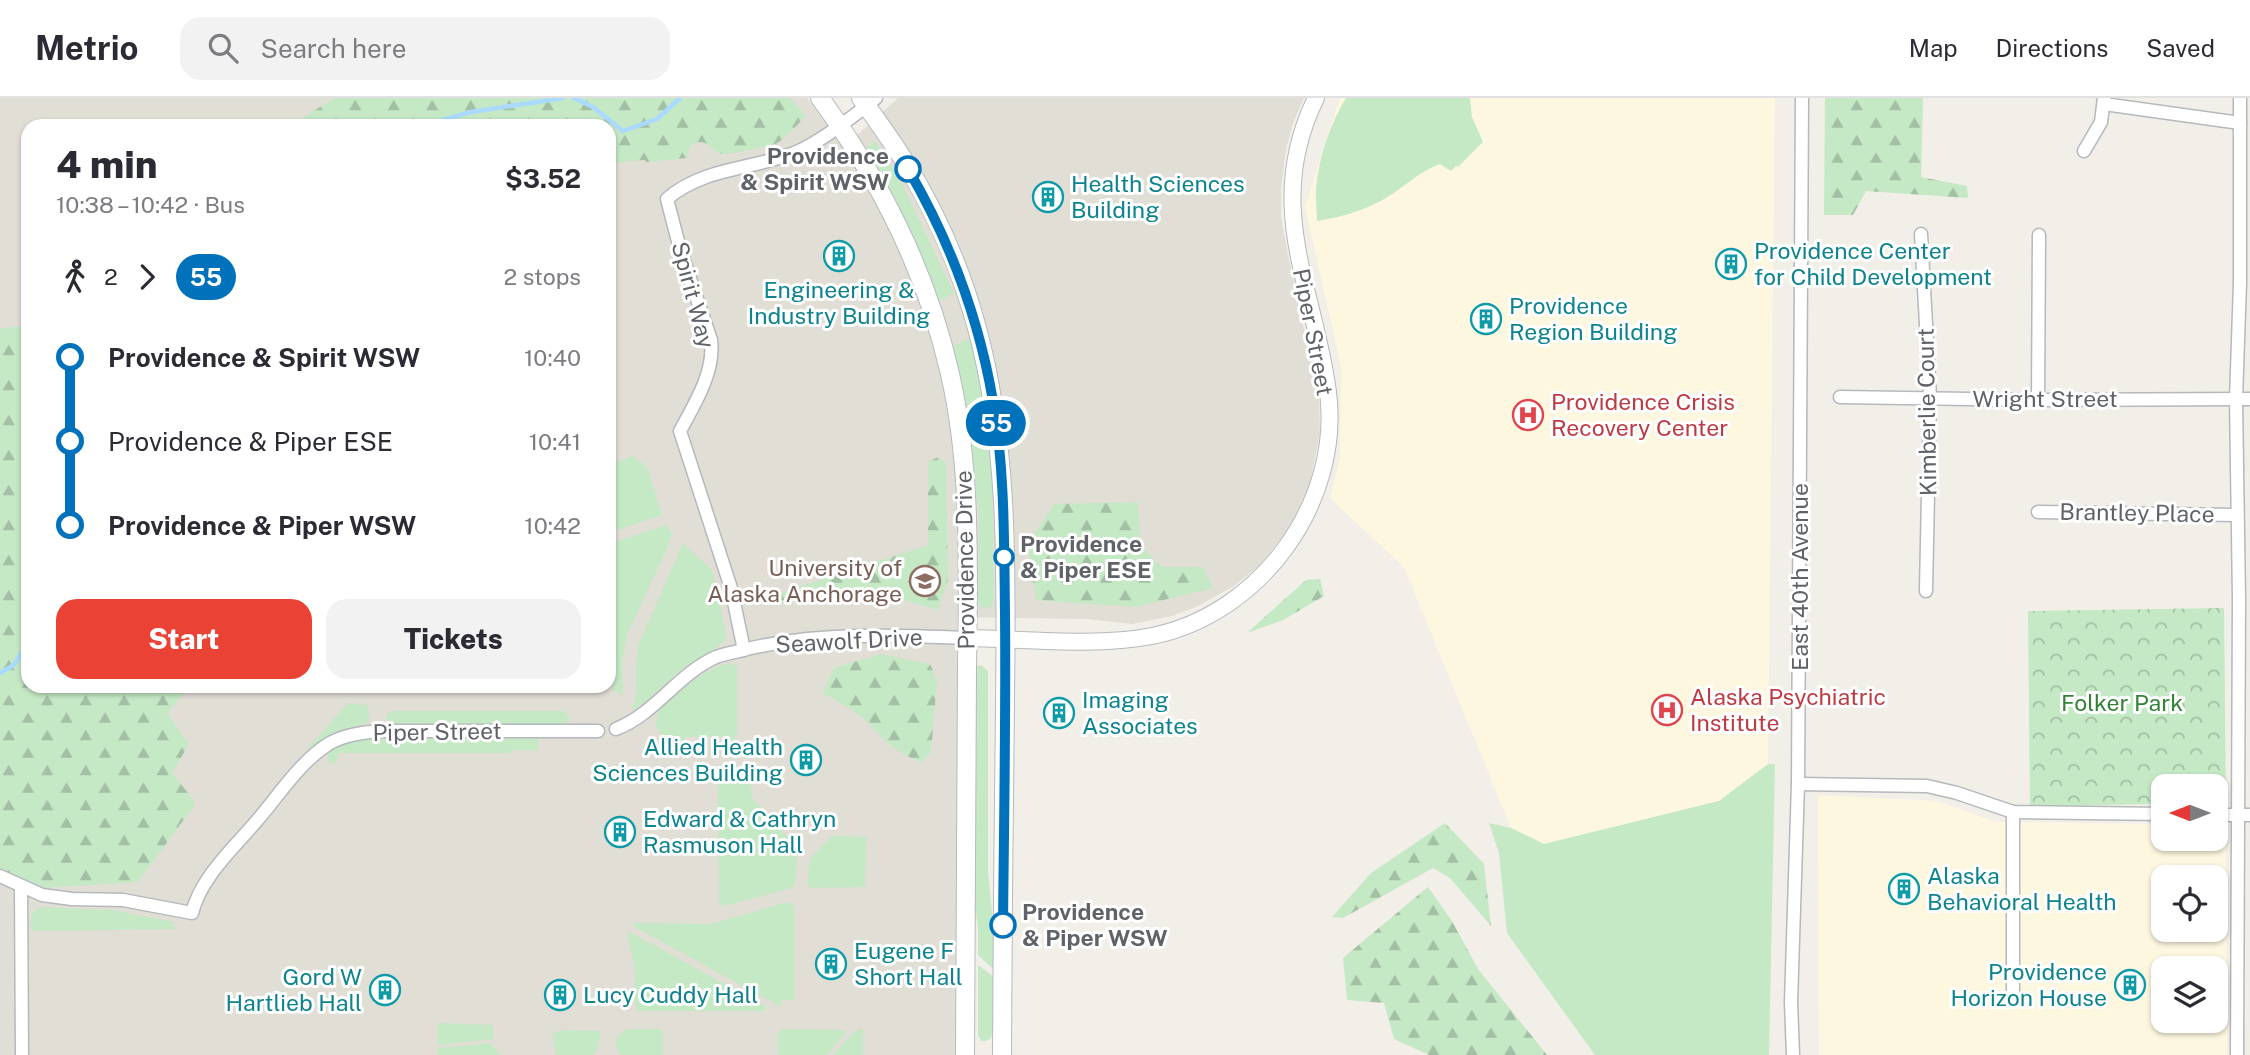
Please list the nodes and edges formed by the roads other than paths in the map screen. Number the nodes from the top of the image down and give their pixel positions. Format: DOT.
graph roads {
  1 [pos="820,98"];
  2 [pos="1316,98"];
  3 [pos="1802,98"];
  4 [pos="2240,98"];
  5 [pos="868,101"];
  6 [pos="2104,101"];
  7 [pos="2240,122"];
  8 [pos="840,124"];
  9 [pos="2084,151"];
  10 [pos="1921,234"];
  11 [pos="2039,235"];
  12 [pos="2245,283"];
  13 [pos="1840,397"];
  14 [pos="1930,397"];
  15 [pos="2236,399"];
  16 [pos="2250,399"];
  17 [pos="2038,400"];
  18 [pos="2038,512"];
  19 [pos="2237,515"];
  20 [pos="1926,591"];
  21 [pos="2244,599"];
  22 [pos="967,638"];
  23 [pos="1005,638"];
  24 [pos="744,650"];
  25 [pos="616,729"];
  26 [pos="598,731"];
  27 [pos="1798,784"];
  28 [pos="2013,813"];
  29 [pos="2151,814"];
  30 [pos="2244,815"];
  31 [pos="0,876"];
  32 [pos="21,887"];
  33 [pos="2013,997"];
  34 [pos="22,1055"];
  35 [pos="965,1055"];
  36 [pos="1002,1055"];
  37 [pos="1793,1055"];
  38 [pos="2237,1055"];
  1 -- 8 [label="main road, Providence Drive"];
  2 -- 23 [label="street, Piper Street"];
  3 -- 27 [label="street, East 40th Avenue"];
  4 -- 7 [label="street"];
  5 -- 8 [label="street"];
  5 -- 23 [label="main road, Providence Drive"];
  6 -- 7 [label="street"];
  6 -- 9 [label="street"];
  7 -- 12 [label="street"];
  8 -- 22 [label="main road, Providence Drive"];
  8 -- 24 [label="street, Spirit Way"];
  10 -- 14 [label="street, Kimberlie Court"];
  11 -- 17 [label="street"];
  12 -- 15 [label="street"];
  13 -- 14 [label="street, Wright Street"];
  14 -- 17 [label="street, Wright Street"];
  14 -- 20 [label="street, Kimberlie Court"];
  15 -- 16 [label="street, Wright Street"];
  15 -- 17 [label="street, Wright Street"];
  15 -- 19 [label="street"];
  18 -- 19 [label="street, Brantley Place"];
  19 -- 21 [label="street"];
  21 -- 30 [label="street"];
  22 -- 23 [label="street, Piper Street"];
  22 -- 24 [label="street, Seawolf Drive"];
  22 -- 35 [label="main road, Providence Drive"];
  23 -- 36 [label="main road, Providence Drive"];
  24 -- 25 [label="street, Seawolf Drive"];
  26 -- 32 [label="street, Piper Street"];
  27 -- 28 [label="street"];
  27 -- 37 [label="street, East 40th Avenue"];
  28 -- 29 [label="street"];
  28 -- 33 [label="street"];
  30 -- 38 [label="street"];
  31 -- 32 [label="street"];
  32 -- 34 [label="street"];
}
